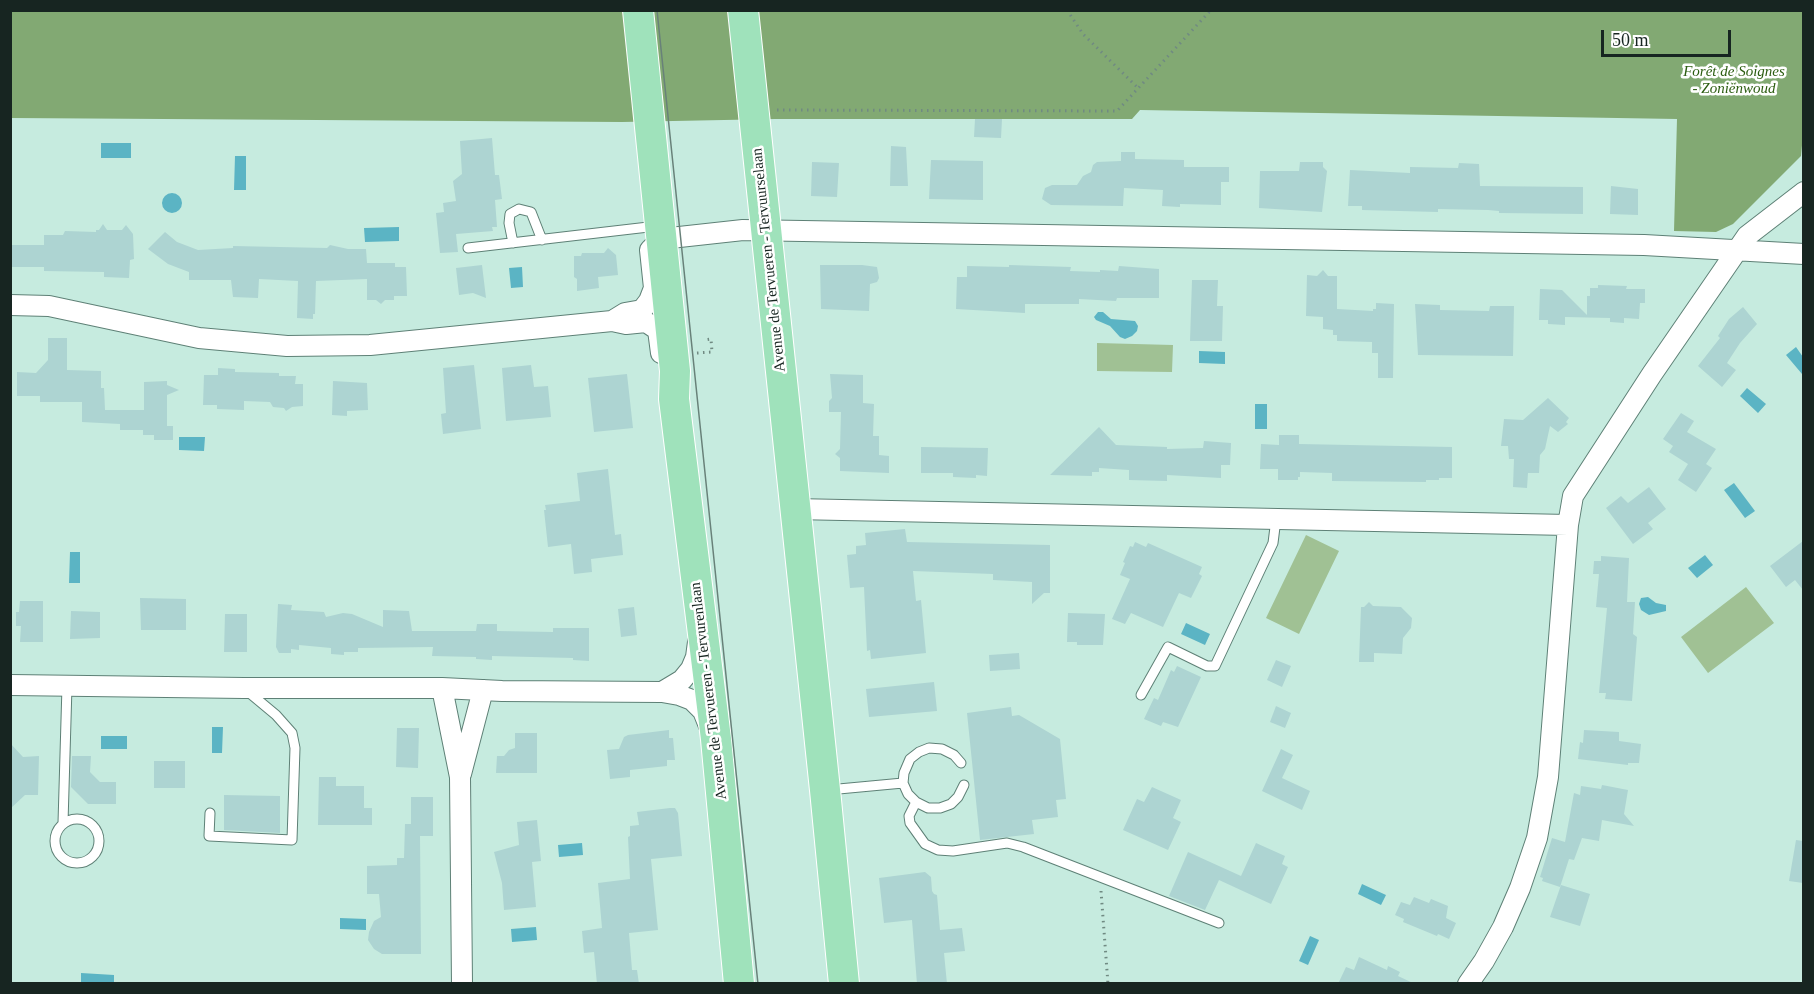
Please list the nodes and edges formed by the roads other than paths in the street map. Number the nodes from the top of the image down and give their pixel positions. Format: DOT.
graph roads {
  1 [pos="638,10"];
  2 [pos="743,10"];
  3 [pos="1803,192"];
  4 [pos="765,230"];
  5 [pos="660,232"];
  6 [pos="542,240"];
  7 [pos="513,243"];
  8 [pos="468,248"];
  9 [pos="1736,251"];
  10 [pos="1803,254"];
  11 [pos="10,305"];
  12 [pos="612,321"];
  13 [pos="674,399"];
  14 [pos="794,509"];
  15 [pos="1275,519"];
  16 [pos="1568,525"];
  17 [pos="701,622"];
  18 [pos="10,685"];
  19 [pos="67,686"];
  20 [pos="244,688"];
  21 [pos="442,688"];
  22 [pos="483,690"];
  23 [pos="662,692"];
  24 [pos="1140,695"];
  25 [pos="716,739"];
  26 [pos="961,763"];
  27 [pos="460,777"];
  28 [pos="903,783"];
  29 [pos="964,785"];
  30 [pos="825,790"];
  31 [pos="916,802"];
  32 [pos="210,813"];
  33 [pos="63,823"];
  34 [pos="1219,923"];
  35 [pos="462,984"];
  36 [pos="740,984"];
  37 [pos="844,984"];
  38 [pos="1468,984"];
  1 -- 5 [label="main road"];
  2 -- 4 [label="main road, Avenue de Tervueren - Tervuurselaan"];
  3 -- 9 [label="street"];
  4 -- 5 [label="street"];
  4 -- 9 [label="street"];
  4 -- 14 [label="main road, Avenue de Tervueren - Tervuurselaan"];
  5 -- 6 [label="lane"];
  5 -- 12 [label="street"];
  5 -- 13 [label="main road"];
  6 -- 7 [label="lane"];
  6 -- 7 [label="lane"];
  7 -- 8 [label="lane"];
  9 -- 10 [label="street"];
  9 -- 16 [label="street"];
  11 -- 12 [label="street"];
  12 -- 13 [label="street"];
  13 -- 17 [label="main road, Avenue de Tervueren - Tervurenlaan"];
  14 -- 15 [label="street"];
  14 -- 30 [label="main road"];
  15 -- 16 [label="street"];
  15 -- 24 [label="lane"];
  16 -- 38 [label="street"];
  17 -- 23 [label="street"];
  17 -- 25 [label="main road, Avenue de Tervueren - Tervurenlaan"];
  18 -- 19 [label="street"];
  19 -- 20 [label="street"];
  19 -- 33 [label="lane"];
  20 -- 21 [label="street"];
  20 -- 32 [label="lane"];
  21 -- 22 [label="street"];
  21 -- 27 [label="street"];
  22 -- 23 [label="street"];
  22 -- 27 [label="street"];
  23 -- 25 [label="street"];
  25 -- 36 [label="main road, Avenue de Tervueren - Tervurenlaan"];
  26 -- 28 [label="lane"];
  27 -- 35 [label="street"];
  28 -- 30 [label="lane"];
  28 -- 31 [label="lane"];
  29 -- 31 [label="lane"];
  30 -- 37 [label="main road"];
  31 -- 34 [label="lane"];
  33 -- 33 [label="lane"];
}
